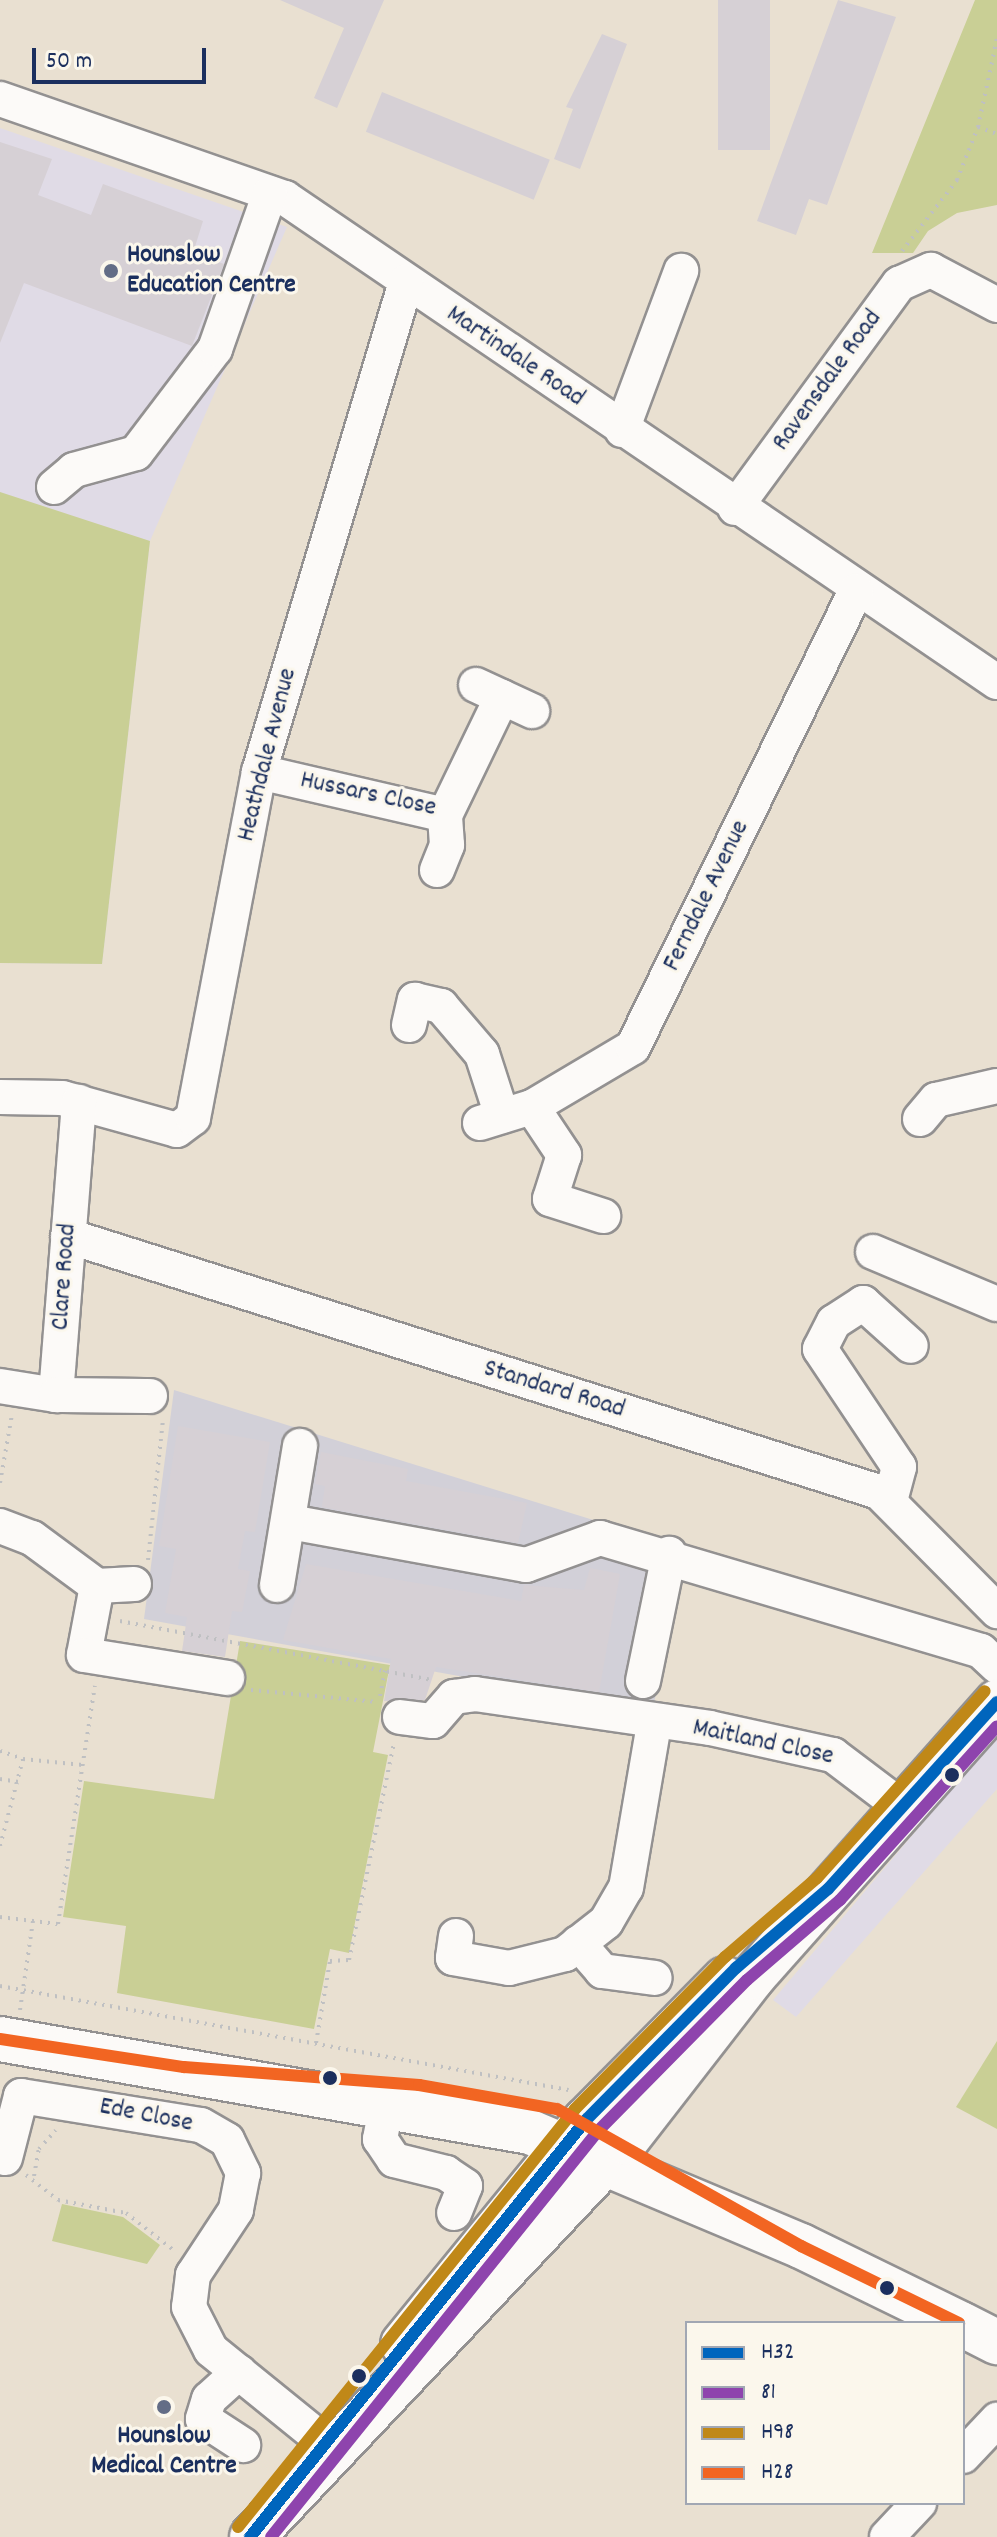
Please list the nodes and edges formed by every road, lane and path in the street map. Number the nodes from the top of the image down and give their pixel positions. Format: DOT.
graph roads {
  1 [pos="997,38"];
  2 [pos="0,99"];
  3 [pos="978,127"];
  4 [pos="997,134"];
  5 [pos="270,193"];
  6 [pos="681,271"];
  7 [pos="923,272"];
  8 [pos="406,282"];
  9 [pos="997,305"];
  10 [pos="622,430"];
  11 [pos="54,487"];
  12 [pos="735,508"];
  13 [pos="856,591"];
  14 [pos="997,682"];
  15 [pos="532,711"];
  16 [pos="259,772"];
  17 [pos="445,815"];
  18 [pos="437,870"];
  19 [pos="409,1025"];
  20 [pos="997,1086"];
  21 [pos="0,1097"];
  22 [pos="79,1102"];
  23 [pos="505,1115"];
  24 [pos="920,1119"];
  25 [pos="603,1216"];
  26 [pos="68,1236"];
  27 [pos="873,1252"];
  28 [pos="997,1304"];
  29 [pos="911,1346"];
  30 [pos="8,1387"];
  31 [pos="56,1395"];
  32 [pos="150,1396"];
  33 [pos="300,1446"];
  34 [pos="0,1483"];
  35 [pos="891,1497"];
  36 [pos="290,1522"];
  37 [pos="0,1526"];
  38 [pos="669,1554"];
  39 [pos="134,1584"];
  40 [pos="277,1585"];
  41 [pos="95,1600"];
  42 [pos="997,1611"];
  43 [pos="129,1623"];
  44 [pos="92,1656"];
  45 [pos="997,1666"];
  46 [pos="386,1669"];
  47 [pos="227,1678"];
  48 [pos="643,1681"];
  49 [pos="454,1697"];
  50 [pos="997,1702"];
  51 [pos="390,1710"];
  52 [pos="654,1724"];
  53 [pos="0,1751"];
  54 [pos="23,1759"];
  55 [pos="83,1765"];
  56 [pos="0,1779"];
  57 [pos="19,1782"];
  58 [pos="903,1808"];
  59 [pos="0,1846"];
  60 [pos="828,1889"];
  61 [pos="0,1917"];
  62 [pos="33,1921"];
  63 [pos="456,1936"];
  64 [pos="578,1943"];
  65 [pos="655,1978"];
  66 [pos="0,1986"];
  67 [pos="23,1989"];
  68 [pos="8,2040"];
  69 [pos="316,2043"];
  70 [pos="184,2067"];
  71 [pos="387,2103"];
  72 [pos="593,2135"];
  73 [pos="12,2166"];
  74 [pos="454,2213"];
  75 [pos="181,2256"];
  76 [pos="955,2321"];
  77 [pos="965,2326"];
  78 [pos="997,2342"];
  79 [pos="239,2372"];
  80 [pos="997,2420"];
  81 [pos="243,2445"];
  82 [pos="329,2446"];
  83 [pos="965,2454"];
  84 [pos="917,2505"];
  85 [pos="251,2537"];
  86 [pos="887,2537"];
  1 -- 3 [label="path"];
  2 -- 5 [label="street, Martindale Road"];
  3 -- 4 [label="path"];
  3 -- 7 [label="path"];
  5 -- 8 [label="street, Martindale Road"];
  5 -- 11 [label="street"];
  6 -- 10 [label="street"];
  7 -- 9 [label="street"];
  7 -- 12 [label="street, Ravensdale Road"];
  8 -- 10 [label="street, Martindale Road"];
  8 -- 16 [label="street, Heathdale Avenue"];
  10 -- 12 [label="street, Martindale Road"];
  12 -- 13 [label="street, Martindale Road"];
  13 -- 14 [label="street, Martindale Road"];
  13 -- 23 [label="street, Ferndale Avenue"];
  15 -- 17 [label="street, Hussars Close"];
  16 -- 17 [label="street, Hussars Close"];
  16 -- 22 [label="street, Heathdale Avenue"];
  17 -- 18 [label="street"];
  19 -- 23 [label="street"];
  20 -- 24 [label="street"];
  21 -- 22 [label="street"];
  22 -- 26 [label="street, Clare Road"];
  23 -- 25 [label="street"];
  26 -- 31 [label="street, Clare Road"];
  26 -- 35 [label="street, Standard Road"];
  27 -- 28 [label="street"];
  29 -- 35 [label="street"];
  30 -- 31 [label="street"];
  30 -- 34 [label="path"];
  31 -- 32 [label="street"];
  32 -- 39 [label="path"];
  33 -- 36 [label="street"];
  35 -- 42 [label="street, Standard Road"];
  36 -- 38 [label="street"];
  36 -- 40 [label="street"];
  37 -- 41 [label="street"];
  38 -- 45 [label="street"];
  38 -- 48 [label="street"];
  39 -- 41 [label="street"];
  41 -- 43 [label="path"];
  41 -- 44 [label="street"];
  43 -- 44 [label="path"];
  43 -- 46 [label="path"];
  44 -- 47 [label="street"];
  44 -- 55 [label="path"];
  46 -- 49 [label="path"];
  46 -- 51 [label="path"];
  47 -- 51 [label="path"];
  49 -- 51 [label="street"];
  49 -- 52 [label="street, Maitland Close"];
  50 -- 58 [label="main road"];
  51 -- 69 [label="path"];
  52 -- 58 [label="street, Maitland Close"];
  52 -- 64 [label="street, Maitland Close"];
  53 -- 54 [label="path"];
  54 -- 55 [label="path"];
  54 -- 57 [label="path"];
  55 -- 62 [label="path"];
  56 -- 57 [label="path"];
  57 -- 59 [label="path"];
  58 -- 60 [label="main road"];
  60 -- 72 [label="main road"];
  60 -- 72 [label="main road"];
  61 -- 62 [label="path"];
  62 -- 67 [label="path"];
  63 -- 64 [label="street, Maitland Close"];
  64 -- 65 [label="street"];
  66 -- 67 [label="path"];
  67 -- 68 [label="path"];
  67 -- 69 [label="path"];
  68 -- 70 [label="main road"];
  69 -- 72 [label="path"];
  70 -- 71 [label="main road"];
  70 -- 72 [label="main road"];
  71 -- 72 [label="main road"];
  71 -- 74 [label="street"];
  72 -- 76 [label="main road"];
  72 -- 82 [label="main road"];
  72 -- 82 [label="main road"];
  73 -- 75 [label="path"];
  73 -- 79 [label="street, Ede Close"];
  77 -- 78 [label="main road"];
  79 -- 81 [label="street"];
  79 -- 82 [label="street, Ede Close"];
  80 -- 83 [label="street"];
  82 -- 85 [label="main road"];
  84 -- 86 [label="street"];
}
